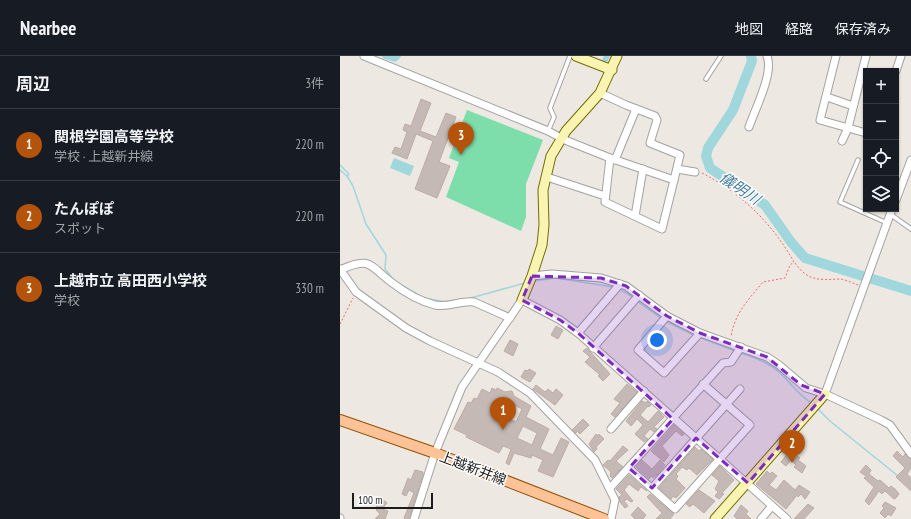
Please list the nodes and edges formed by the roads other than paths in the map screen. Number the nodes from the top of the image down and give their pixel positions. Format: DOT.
graph roads {
  1 [pos="364,56"];
  2 [pos="570,56"];
  3 [pos="576,56"];
  4 [pos="618,56"];
  5 [pos="721,56"];
  6 [pos="767,56"];
  7 [pos="836,56"];
  8 [pos="866,56"];
  9 [pos="901,56"];
  10 [pos="864,68"];
  11 [pos="897,68"];
  12 [pos="612,70"];
  13 [pos="706,79"];
  14 [pos="863,80"];
  15 [pos="600,92"];
  16 [pos="827,98"];
  17 [pos="853,106"];
  18 [pos="636,109"];
  19 [pos="749,127"];
  20 [pos="848,128"];
  21 [pos="548,131"];
  22 [pos="863,133"];
  23 [pos="561,137"];
  24 [pos="842,141"];
  25 [pos="613,159"];
  26 [pos="858,160"];
  27 [pos="911,160"];
  28 [pos="677,169"];
  29 [pos="644,170"];
  30 [pos="695,172"];
  31 [pos="547,177"];
  32 [pos="674,180"];
  33 [pos="899,192"];
  34 [pos="605,196"];
  35 [pos="891,212"];
  36 [pos="635,216"];
  37 [pos="887,223"];
  38 [pos="911,229"];
  39 [pos="340,269"];
  40 [pos="532,276"];
  41 [pos="620,284"];
  42 [pos="639,295"];
  43 [pos="522,300"];
  44 [pos="667,316"];
  45 [pos="510,318"];
  46 [pos="700,333"];
  47 [pos="578,334"];
  48 [pos="741,347"];
  49 [pos="593,348"];
  50 [pos="478,362"];
  51 [pos="703,384"];
  52 [pos="740,389"];
  53 [pos="644,391"];
  54 [pos="825,394"];
  55 [pos="728,404"];
  56 [pos="673,419"];
  57 [pos="340,420"];
  58 [pos="611,429"];
  59 [pos="696,438"];
  60 [pos="435,453"];
  61 [pos="911,454"];
  62 [pos="719,459"];
  63 [pos="629,468"];
  64 [pos="748,483"];
  65 [pos="610,488"];
  66 [pos="652,488"];
  67 [pos="772,506"];
  68 [pos="414,519"];
  69 [pos="604,519"];
  70 [pos="611,519"];
  71 [pos="714,519"];
  72 [pos="761,519"];
  73 [pos="787,519"];
  1 -- 21 [label="street"];
  2 -- 21 [label="lane"];
  3 -- 12 [label="street"];
  4 -- 12 [label="street"];
  5 -- 13 [label="lane"];
  6 -- 19 [label="street"];
  7 -- 16 [label="street"];
  8 -- 10 [label="street"];
  9 -- 11 [label="street"];
  12 -- 15 [label="street"];
  14 -- 17 [label="street"];
  15 -- 18 [label="street"];
  15 -- 23 [label="street"];
  16 -- 17 [label="street"];
  16 -- 20 [label="street"];
  17 -- 20 [label="street"];
  18 -- 25 [label="street"];
  18 -- 28 [label="street"];
  20 -- 22 [label="street"];
  20 -- 24 [label="street"];
  21 -- 23 [label="street"];
  23 -- 25 [label="street"];
  23 -- 31 [label="street"];
  25 -- 29 [label="street"];
  25 -- 34 [label="street"];
  26 -- 37 [label="lane"];
  27 -- 33 [label="street"];
  28 -- 30 [label="street"];
  28 -- 32 [label="street"];
  29 -- 32 [label="street"];
  29 -- 36 [label="street"];
  31 -- 34 [label="street"];
  31 -- 40 [label="street"];
  32 -- 36 [label="street"];
  34 -- 36 [label="street"];
  35 -- 37 [label="street"];
  35 -- 38 [label="lane"];
  37 -- 54 [label="street"];
  39 -- 45 [label="street"];
  39 -- 50 [label="street"];
  40 -- 41 [label="street"];
  40 -- 43 [label="street"];
  41 -- 42 [label="street"];
  41 -- 47 [label="street"];
  42 -- 44 [label="street"];
  42 -- 49 [label="street"];
  43 -- 45 [label="street"];
  43 -- 47 [label="street"];
  44 -- 46 [label="street"];
  44 -- 46 [label="street"];
  45 -- 50 [label="street"];
  46 -- 48 [label="street"];
  47 -- 49 [label="street"];
  48 -- 51 [label="street"];
  48 -- 54 [label="street"];
  49 -- 53 [label="street"];
  50 -- 60 [label="street"];
  50 -- 65 [label="street"];
  51 -- 55 [label="street"];
  51 -- 56 [label="street"];
  52 -- 55 [label="street"];
  53 -- 56 [label="street"];
  53 -- 58 [label="street"];
  54 -- 61 [label="street"];
  54 -- 64 [label="street"];
  55 -- 59 [label="street"];
  55 -- 62 [label="street"];
  56 -- 59 [label="street"];
  56 -- 63 [label="street"];
  57 -- 60 [label="main road, 上越新井線"];
  59 -- 62 [label="street"];
  59 -- 66 [label="street"];
  60 -- 68 [label="street"];
  60 -- 69 [label="main road, 上越新井線"];
  62 -- 64 [label="street"];
  62 -- 66 [label="street"];
  63 -- 65 [label="street"];
  63 -- 66 [label="street"];
  64 -- 67 [label="street"];
  64 -- 71 [label="street"];
  65 -- 70 [label="street"];
  67 -- 72 [label="street"];
  67 -- 73 [label="street"];
}
